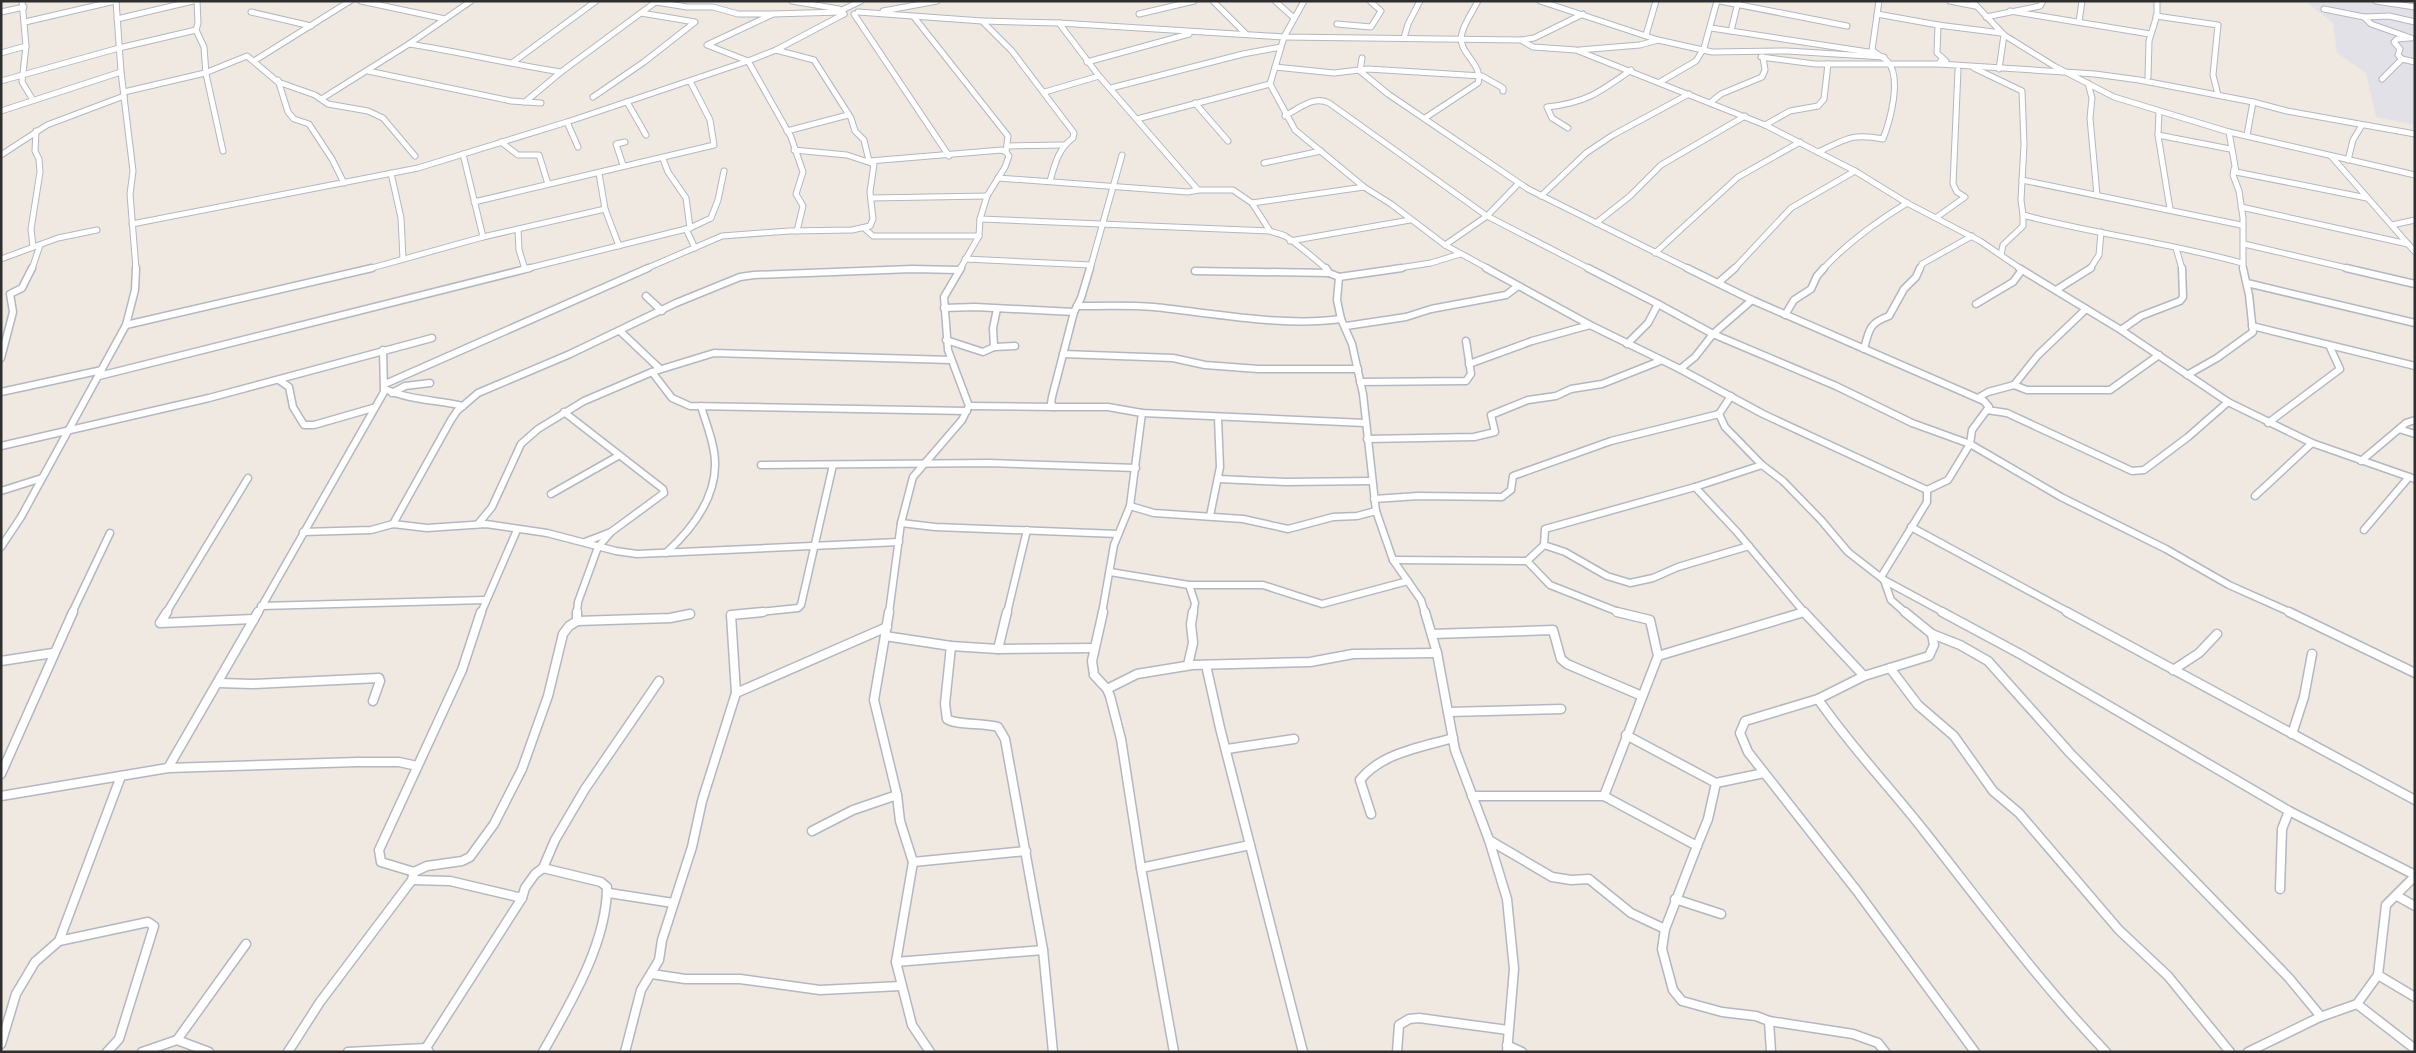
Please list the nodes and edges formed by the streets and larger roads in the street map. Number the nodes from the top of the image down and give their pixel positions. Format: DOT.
graph roads {
  1 [pos="22,1"];
  2 [pos="116,1"];
  3 [pos="195,1"];
  4 [pos="350,1"];
  5 [pos="361,1"];
  6 [pos="471,1"];
  7 [pos="596,1"];
  8 [pos="792,1"];
  9 [pos="843,1"];
  10 [pos="862,1"];
  11 [pos="937,1"];
  12 [pos="1194,1"];
  13 [pos="1213,1"];
  14 [pos="1274,1"];
  15 [pos="1304,1"];
  16 [pos="1370,1"];
  17 [pos="1420,1"];
  18 [pos="1478,1"];
  19 [pos="1540,1"];
  20 [pos="1656,1"];
  21 [pos="1718,1"];
  22 [pos="1878,1"];
  23 [pos="1950,1"];
  24 [pos="1972,1"];
  25 [pos="2043,1"];
  26 [pos="2082,1"];
  27 [pos="2157,1"];
  28 [pos="2376,1"];
  29 [pos="656,2"];
  30 [pos="1738,3"];
  31 [pos="854,6"];
  32 [pos="1976,6"];
  33 [pos="2415,7"];
  34 [pos="24,8"];
  35 [pos="2324,9"];
  36 [pos="843,11"];
  37 [pos="2010,11"];
  38 [pos="1,12"];
  39 [pos="251,12"];
  40 [pos="856,13"];
  41 [pos="873,13"];
  42 [pos="641,14"];
  43 [pos="773,14"];
  44 [pos="1139,14"];
  45 [pos="1583,14"];
  46 [pos="1877,14"];
  47 [pos="914,16"];
  48 [pos="2156,16"];
  49 [pos="1986,17"];
  50 [pos="2364,17"];
  51 [pos="1294,18"];
  52 [pos="117,19"];
  53 [pos="445,19"];
  54 [pos="982,21"];
  55 [pos="25,22"];
  56 [pos="2079,22"];
  57 [pos="2415,22"];
  58 [pos="1059,23"];
  59 [pos="1337,24"];
  60 [pos="1938,25"];
  61 [pos="312,26"];
  62 [pos="1847,26"];
  63 [pos="1711,28"];
  64 [pos="196,30"];
  65 [pos="1732,31"];
  66 [pos="1194,33"];
  67 [pos="1246,34"];
  68 [pos="2003,34"];
  69 [pos="2150,34"];
  70 [pos="1646,35"];
  71 [pos="1284,37"];
  72 [pos="1404,38"];
  73 [pos="2413,38"];
  74 [pos="1461,40"];
  75 [pos="1521,40"];
  76 [pos="1658,40"];
  77 [pos="409,44"];
  78 [pos="26,46"];
  79 [pos="1281,47"];
  80 [pos="119,48"];
  81 [pos="776,50"];
  82 [pos="1576,50"];
  83 [pos="1704,50"];
  84 [pos="1,53"];
  85 [pos="1874,53"];
  86 [pos="1742,54"];
  87 [pos="1763,57"];
  88 [pos="1884,57"];
  89 [pos="1362,58"];
  90 [pos="1942,59"];
  91 [pos="2402,59"];
  92 [pos="254,61"];
  93 [pos="748,61"];
  94 [pos="1087,62"];
  95 [pos="2415,62"];
  96 [pos="512,63"];
  97 [pos="1828,64"];
  98 [pos="1938,64"];
  99 [pos="1954,65"];
  100 [pos="1891,66"];
  101 [pos="1275,67"];
  102 [pos="1973,67"];
  103 [pos="1999,69"];
  104 [pos="1631,70"];
  105 [pos="1958,70"];
  106 [pos="368,71"];
  107 [pos="1360,71"];
  108 [pos="121,72"];
  109 [pos="561,72"];
  110 [pos="205,73"];
  111 [pos="2069,73"];
  112 [pos="1099,76"];
  113 [pos="1482,76"];
  114 [pos="22,77"];
  115 [pos="2148,77"];
  116 [pos="2382,79"];
  117 [pos="278,80"];
  118 [pos="2138,80"];
  119 [pos="1,81"];
  120 [pos="690,81"];
  121 [pos="1660,82"];
  122 [pos="2088,83"];
  123 [pos="2160,83"];
  124 [pos="1270,84"];
  125 [pos="1111,88"];
  126 [pos="1503,91"];
  127 [pos="1045,92"];
  128 [pos="124,94"];
  129 [pos="1690,94"];
  130 [pos="2218,95"];
  131 [pos="593,97"];
  132 [pos="323,98"];
  133 [pos="33,100"];
  134 [pos="525,102"];
  135 [pos="627,102"];
  136 [pos="1711,102"];
  137 [pos="2253,102"];
  138 [pos="542,103"];
  139 [pos="1194,103"];
  140 [pos="1,111"];
  141 [pos="2159,112"];
  142 [pos="848,115"];
  143 [pos="1285,116"];
  144 [pos="1745,116"];
  145 [pos="1426,118"];
  146 [pos="1137,119"];
  147 [pos="567,122"];
  148 [pos="1765,125"];
  149 [pos="2362,125"];
  150 [pos="1568,128"];
  151 [pos="36,131"];
  152 [pos="787,131"];
  153 [pos="2229,132"];
  154 [pos="2415,134"];
  155 [pos="646,135"];
  156 [pos="2158,135"];
  157 [pos="2247,135"];
  158 [pos="501,142"];
  159 [pos="625,142"];
  160 [pos="1228,142"];
  161 [pos="1800,142"];
  162 [pos="1064,145"];
  163 [pos="578,147"];
  164 [pos="2230,148"];
  165 [pos="1007,149"];
  166 [pos="794,150"];
  167 [pos="223,151"];
  168 [pos="1321,151"];
  169 [pos="1818,152"];
  170 [pos="463,154"];
  171 [pos="1,155"];
  172 [pos="416,156"];
  173 [pos="949,156"];
  174 [pos="1122,156"];
  175 [pos="2331,156"];
  176 [pos="663,159"];
  177 [pos="2348,160"];
  178 [pos="869,161"];
  179 [pos="1264,163"];
  180 [pos="623,165"];
  181 [pos="724,171"];
  182 [pos="1854,171"];
  183 [pos="2236,172"];
  184 [pos="391,173"];
  185 [pos="599,173"];
  186 [pos="2415,175"];
  187 [pos="998,178"];
  188 [pos="2022,180"];
  189 [pos="1050,181"];
  190 [pos="344,183"];
  191 [pos="548,184"];
  192 [pos="1518,184"];
  193 [pos="1115,185"];
  194 [pos="1364,187"];
  195 [pos="1198,190"];
  196 [pos="2097,195"];
  197 [pos="987,196"];
  198 [pos="1541,196"];
  199 [pos="871,198"];
  200 [pos="2367,198"];
  201 [pos="474,202"];
  202 [pos="1252,203"];
  203 [pos="1907,203"];
  204 [pos="2241,207"];
  205 [pos="605,209"];
  206 [pos="2170,210"];
  207 [pos="2023,215"];
  208 [pos="1487,216"];
  209 [pos="1937,217"];
  210 [pos="980,220"];
  211 [pos="1410,220"];
  212 [pos="2415,220"];
  213 [pos="1596,223"];
  214 [pos="132,224"];
  215 [pos="1103,225"];
  216 [pos="2241,225"];
  217 [pos="2392,225"];
  218 [pos="688,228"];
  219 [pos="864,228"];
  220 [pos="518,229"];
  221 [pos="96,230"];
  222 [pos="797,231"];
  223 [pos="1270,231"];
  224 [pos="2101,232"];
  225 [pos="979,236"];
  226 [pos="1972,236"];
  227 [pos="483,238"];
  228 [pos="1290,241"];
  229 [pos="2244,244"];
  230 [pos="2408,244"];
  231 [pos="1445,245"];
  232 [pos="37,246"];
  233 [pos="619,246"];
  234 [pos="695,248"];
  235 [pos="2176,248"];
  236 [pos="1656,252"];
  237 [pos="2415,252"];
  238 [pos="1460,254"];
  239 [pos="2001,255"];
  240 [pos="1,258"];
  241 [pos="403,258"];
  242 [pos="965,260"];
  243 [pos="2242,263"];
  244 [pos="1091,265"];
  245 [pos="526,269"];
  246 [pos="958,270"];
  247 [pos="1195,270"];
  248 [pos="2022,270"];
  249 [pos="1330,273"];
  250 [pos="1339,277"];
  251 [pos="1718,283"];
  252 [pos="2247,283"];
  253 [pos="2415,284"];
  254 [pos="1518,286"];
  255 [pos="2056,290"];
  256 [pos="646,296"];
  257 [pos="1752,300"];
  258 [pos="1658,304"];
  259 [pos="1976,304"];
  260 [pos="1077,306"];
  261 [pos="944,308"];
  262 [pos="997,309"];
  263 [pos="2086,309"];
  264 [pos="662,311"];
  265 [pos="1074,312"];
  266 [pos="1785,314"];
  267 [pos="1341,319"];
  268 [pos="2415,323"];
  269 [pos="126,325"];
  270 [pos="1590,325"];
  271 [pos="1346,326"];
  272 [pos="2252,326"];
  273 [pos="2122,330"];
  274 [pos="620,331"];
  275 [pos="1713,334"];
  276 [pos="432,338"];
  277 [pos="946,340"];
  278 [pos="1466,341"];
  279 [pos="1627,344"];
  280 [pos="2329,345"];
  281 [pos="1015,346"];
  282 [pos="994,348"];
  283 [pos="1864,349"];
  284 [pos="383,350"];
  285 [pos="1063,354"];
  286 [pos="2159,355"];
  287 [pos="1,358"];
  288 [pos="951,360"];
  289 [pos="1660,361"];
  290 [pos="1469,364"];
  291 [pos="2415,366"];
  292 [pos="660,369"];
  293 [pos="1358,369"];
  294 [pos="1680,369"];
  295 [pos="652,372"];
  296 [pos="100,373"];
  297 [pos="2186,375"];
  298 [pos="279,380"];
  299 [pos="1360,382"];
  300 [pos="430,383"];
  301 [pos="2014,384"];
  302 [pos="387,389"];
  303 [pos="1,392"];
  304 [pos="1731,396"];
  305 [pos="1978,398"];
  306 [pos="2228,402"];
  307 [pos="463,406"];
  308 [pos="701,406"];
  309 [pos="1054,407"];
  310 [pos="373,408"];
  311 [pos="968,408"];
  312 [pos="1988,410"];
  313 [pos="564,412"];
  314 [pos="1142,413"];
  315 [pos="1719,414"];
  316 [pos="1218,418"];
  317 [pos="2415,420"];
  318 [pos="1366,423"];
  319 [pos="2268,423"];
  320 [pos="2399,429"];
  321 [pos="68,432"];
  322 [pos="2415,434"];
  323 [pos="1367,439"];
  324 [pos="2312,443"];
  325 [pos="1970,444"];
  326 [pos="1,446"];
  327 [pos="618,456"];
  328 [pos="2361,460"];
  329 [pos="761,464"];
  330 [pos="922,464"];
  331 [pos="833,465"];
  332 [pos="1762,465"];
  333 [pos="1136,468"];
  334 [pos="42,478"];
  335 [pos="248,478"];
  336 [pos="2412,478"];
  337 [pos="1219,479"];
  338 [pos="1372,480"];
  339 [pos="1695,487"];
  340 [pos="1927,490"];
  341 [pos="1,491"];
  342 [pos="551,494"];
  343 [pos="2255,496"];
  344 [pos="1374,499"];
  345 [pos="1130,506"];
  346 [pos="1376,511"];
  347 [pos="1210,516"];
  348 [pos="901,523"];
  349 [pos="393,524"];
  350 [pos="478,524"];
  351 [pos="1911,527"];
  352 [pos="517,530"];
  353 [pos="1027,530"];
  354 [pos="2364,530"];
  355 [pos="303,532"];
  356 [pos="611,532"];
  357 [pos="110,533"];
  358 [pos="1118,534"];
  359 [pos="585,542"];
  360 [pos="899,542"];
  361 [pos="816,545"];
  362 [pos="1544,545"];
  363 [pos="1749,546"];
  364 [pos="598,547"];
  365 [pos="1,548"];
  366 [pos="665,553"];
  367 [pos="1393,560"];
  368 [pos="1527,561"];
  369 [pos="1110,572"];
  370 [pos="1882,578"];
  371 [pos="1408,581"];
  372 [pos="1189,585"];
  373 [pos="485,600"];
  374 [pos="261,606"];
  375 [pos="1804,612"];
  376 [pos="690,614"];
  377 [pos="254,619"];
  378 [pos="577,621"];
  379 [pos="887,627"];
  380 [pos="1432,634"];
  381 [pos="1932,634"];
  382 [pos="2217,634"];
  383 [pos="885,636"];
  384 [pos="952,646"];
  385 [pos="1094,648"];
  386 [pos="998,649"];
  387 [pos="53,653"];
  388 [pos="1437,653"];
  389 [pos="2312,654"];
  390 [pos="1658,656"];
  391 [pos="1,661"];
  392 [pos="1188,665"];
  393 [pos="1206,665"];
  394 [pos="1890,668"];
  395 [pos="2173,670"];
  396 [pos="2415,673"];
  397 [pos="1864,676"];
  398 [pos="659,681"];
  399 [pos="218,683"];
  400 [pos="1107,689"];
  401 [pos="736,693"];
  402 [pos="1642,696"];
  403 [pos="1818,699"];
  404 [pos="372,701"];
  405 [pos="1561,709"];
  406 [pos="1448,712"];
  407 [pos="1626,734"];
  408 [pos="2292,734"];
  409 [pos="1453,738"];
  410 [pos="1294,739"];
  411 [pos="1227,749"];
  412 [pos="417,766"];
  413 [pos="168,768"];
  414 [pos="1764,772"];
  415 [pos="1,774"];
  416 [pos="121,776"];
  417 [pos="1716,783"];
  418 [pos="897,795"];
  419 [pos="1,796"];
  420 [pos="1472,796"];
  421 [pos="1604,796"];
  422 [pos="2415,800"];
  423 [pos="2289,811"];
  424 [pos="1371,814"];
  425 [pos="812,831"];
  426 [pos="1489,840"];
  427 [pos="1250,845"];
  428 [pos="1697,846"];
  429 [pos="1026,851"];
  430 [pos="913,862"];
  431 [pos="543,868"];
  432 [pos="1141,868"];
  433 [pos="2415,875"];
  434 [pos="413,876"];
  435 [pos="2280,889"];
  436 [pos="609,893"];
  437 [pos="2397,896"];
  438 [pos="522,898"];
  439 [pos="1675,899"];
  440 [pos="672,902"];
  441 [pos="2415,906"];
  442 [pos="1721,914"];
  443 [pos="1665,929"];
  444 [pos="59,942"];
  445 [pos="246,944"];
  446 [pos="1043,950"];
  447 [pos="896,962"];
  448 [pos="652,974"];
  449 [pos="2378,975"];
  450 [pos="901,986"];
  451 [pos="2415,997"];
  452 [pos="2357,1004"];
  453 [pos="2320,1017"];
  454 [pos="1769,1021"];
  455 [pos="1508,1030"];
  456 [pos="177,1040"];
  457 [pos="1,1044"];
  458 [pos="1507,1048"];
  459 [pos="2415,1049"];
  460 [pos="428,1050"];
  461 [pos="108,1052"];
  462 [pos="142,1052"];
  463 [pos="209,1052"];
  464 [pos="288,1052"];
  465 [pos="348,1052"];
  466 [pos="543,1052"];
  467 [pos="625,1052"];
  468 [pos="930,1052"];
  469 [pos="1053,1052"];
  470 [pos="1174,1052"];
  471 [pos="1303,1052"];
  472 [pos="1397,1052"];
  473 [pos="1522,1052"];
  474 [pos="1771,1052"];
  475 [pos="1885,1052"];
  476 [pos="1975,1052"];
  477 [pos="2106,1052"];
  478 [pos="2230,1052"];
  479 [pos="2248,1052"];
  1 -- 34 [label="street"];
  2 -- 52 [label="street"];
  2 -- 55 [label="street"];
  3 -- 52 [label="street"];
  3 -- 64 [label="street"];
  4 -- 61 [label="street"];
  5 -- 53 [label="street"];
  6 -- 53 [label="street"];
  7 -- 96 [label="street"];
  8 -- 36 [label="street"];
  9 -- 36 [label="street"];
  10 -- 31 [label="street"];
  11 -- 41 [label="street"];
  12 -- 44 [label="street"];
  13 -- 67 [label="street"];
  14 -- 51 [label="street"];
  15 -- 51 [label="street"];
  16 -- 59 [label="street"];
  17 -- 72 [label="street"];
  18 -- 74 [label="street"];
  19 -- 45 [label="street"];
  20 -- 70 [label="street"];
  21 -- 30 [label="street"];
  21 -- 63 [label="street"];
  22 -- 46 [label="street"];
  23 -- 32 [label="street"];
  24 -- 32 [label="street"];
  25 -- 37 [label="street"];
  26 -- 56 [label="street"];
  27 -- 48 [label="street"];
  28 -- 33 [label="street"];
  29 -- 42 [label="street"];
  29 -- 43 [label="street"];
  30 -- 62 [label="street"];
  30 -- 65 [label="street"];
  31 -- 36 [label="street"];
  31 -- 40 [label="street"];
  32 -- 49 [label="street"];
  34 -- 38 [label="street"];
  34 -- 55 [label="street"];
  35 -- 50 [label="street"];
  36 -- 40 [label="street"];
  36 -- 43 [label="street"];
  36 -- 81 [label="street"];
  37 -- 49 [label="street"];
  37 -- 56 [label="street"];
  39 -- 61 [label="street"];
  40 -- 41 [label="street"];
  40 -- 173 [label="street"];
  41 -- 47 [label="street"];
  42 -- 109 [label="street"];
  42 -- 131 [label="street"];
  43 -- 93 [label="street"];
  45 -- 70 [label="street"];
  45 -- 75 [label="street"];
  46 -- 60 [label="street"];
  46 -- 85 [label="street"];
  47 -- 54 [label="street"];
  47 -- 165 [label="street"];
  48 -- 69 [label="street"];
  48 -- 130 [label="street"];
  49 -- 68 [label="street"];
  50 -- 57 [label="street"];
  50 -- 73 [label="street"];
  51 -- 71 [label="street"];
  52 -- 80 [label="street"];
  53 -- 77 [label="street"];
  54 -- 58 [label="street"];
  54 -- 127 [label="street"];
  55 -- 78 [label="street"];
  56 -- 69 [label="street"];
  58 -- 66 [label="street"];
  58 -- 94 [label="street"];
  60 -- 68 [label="street"];
  60 -- 90 [label="street"];
  61 -- 92 [label="street"];
  63 -- 65 [label="street"];
  63 -- 83 [label="street"];
  64 -- 80 [label="street"];
  64 -- 110 [label="street"];
  65 -- 85 [label="street"];
  66 -- 67 [label="street"];
  66 -- 94 [label="street"];
  67 -- 71 [label="street"];
  68 -- 103 [label="street"];
  68 -- 111 [label="street"];
  69 -- 115 [label="street"];
  70 -- 76 [label="street"];
  71 -- 72 [label="street"];
  71 -- 79 [label="street"];
  72 -- 74 [label="street"];
  73 -- 91 [label="street"];
  74 -- 75 [label="street"];
  74 -- 113 [label="street"];
  75 -- 82 [label="street"];
  76 -- 82 [label="street"];
  76 -- 83 [label="street"];
  77 -- 96 [label="street"];
  77 -- 106 [label="street"];
  78 -- 84 [label="street"];
  78 -- 114 [label="street"];
  79 -- 101 [label="street"];
  79 -- 125 [label="street"];
  80 -- 108 [label="street"];
  80 -- 114 [label="street"];
  81 -- 93 [label="street"];
  81 -- 142 [label="street"];
  82 -- 104 [label="street"];
  83 -- 86 [label="street"];
  83 -- 121 [label="street"];
  85 -- 88 [label="street"];
  86 -- 87 [label="street"];
  86 -- 88 [label="street"];
  87 -- 97 [label="street"];
  87 -- 136 [label="street"];
  88 -- 100 [label="street"];
  89 -- 107 [label="street"];
  90 -- 98 [label="street"];
  90 -- 99 [label="street"];
  91 -- 95 [label="street"];
  91 -- 116 [label="street"];
  92 -- 110 [label="street"];
  92 -- 117 [label="street"];
  93 -- 120 [label="street"];
  93 -- 152 [label="street"];
  94 -- 112 [label="street"];
  96 -- 109 [label="street"];
  97 -- 100 [label="street"];
  97 -- 148 [label="street"];
  98 -- 99 [label="street"];
  98 -- 100 [label="street"];
  99 -- 102 [label="street"];
  100 -- 169 [label="street"];
  101 -- 107 [label="street"];
  101 -- 124 [label="street"];
  102 -- 103 [label="street"];
  102 -- 188 [label="street"];
  103 -- 111 [label="street"];
  104 -- 121 [label="street"];
  104 -- 150 [label="street"];
  105 -- 209 [label="street"];
  106 -- 132 [label="street"];
  106 -- 134 [label="street"];
  107 -- 113 [label="street"];
  107 -- 145 [label="street"];
  108 -- 128 [label="street"];
  108 -- 133 [label="street"];
  109 -- 134 [label="street"];
  110 -- 128 [label="street"];
  110 -- 167 [label="street"];
  111 -- 118 [label="street"];
  111 -- 122 [label="street"];
  112 -- 125 [label="street"];
  112 -- 127 [label="street"];
  113 -- 126 [label="street"];
  113 -- 145 [label="street"];
  114 -- 119 [label="street"];
  114 -- 133 [label="street"];
  115 -- 118 [label="street"];
  115 -- 123 [label="street"];
  117 -- 132 [label="street"];
  117 -- 190 [label="street"];
  118 -- 123 [label="street"];
  120 -- 135 [label="street"];
  120 -- 176 [label="street"];
  121 -- 129 [label="street"];
  122 -- 141 [label="street"];
  122 -- 196 [label="street"];
  123 -- 130 [label="street"];
  124 -- 139 [label="street"];
  124 -- 143 [label="street"];
  125 -- 146 [label="street"];
  127 -- 162 [label="street"];
  128 -- 151 [label="street"];
  128 -- 214 [label="street"];
  129 -- 136 [label="street"];
  129 -- 198 [label="street"];
  130 -- 137 [label="street"];
  132 -- 172 [label="street"];
  133 -- 140 [label="street"];
  134 -- 138 [label="street"];
  135 -- 147 [label="street"];
  135 -- 155 [label="street"];
  136 -- 144 [label="street"];
  137 -- 149 [label="street"];
  137 -- 157 [label="street"];
  139 -- 146 [label="street"];
  139 -- 160 [label="street"];
  141 -- 153 [label="street"];
  141 -- 156 [label="street"];
  142 -- 152 [label="street"];
  142 -- 178 [label="street"];
  143 -- 168 [label="street"];
  143 -- 208 [label="street"];
  144 -- 148 [label="street"];
  144 -- 213 [label="street"];
  145 -- 192 [label="street"];
  146 -- 195 [label="street"];
  147 -- 158 [label="street"];
  147 -- 163 [label="street"];
  148 -- 161 [label="street"];
  149 -- 154 [label="street"];
  149 -- 177 [label="street"];
  151 -- 171 [label="street"];
  151 -- 232 [label="street"];
  152 -- 166 [label="street"];
  153 -- 157 [label="street"];
  153 -- 164 [label="street"];
  156 -- 164 [label="street"];
  156 -- 206 [label="street"];
  157 -- 175 [label="street"];
  158 -- 170 [label="street"];
  158 -- 191 [label="street"];
  159 -- 180 [label="street"];
  161 -- 169 [label="street"];
  161 -- 236 [label="street"];
  162 -- 165 [label="street"];
  162 -- 189 [label="street"];
  164 -- 183 [label="street"];
  165 -- 173 [label="street"];
  165 -- 187 [label="street"];
  166 -- 178 [label="street"];
  166 -- 222 [label="street"];
  168 -- 179 [label="street"];
  168 -- 194 [label="street"];
  169 -- 182 [label="street"];
  170 -- 184 [label="street"];
  170 -- 201 [label="street"];
  173 -- 178 [label="street"];
  174 -- 193 [label="street"];
  175 -- 177 [label="street"];
  175 -- 200 [label="street"];
  176 -- 180 [label="street"];
  176 -- 218 [label="street"];
  177 -- 186 [label="street"];
  178 -- 199 [label="street"];
  180 -- 185 [label="street"];
  181 -- 218 [label="street"];
  182 -- 203 [label="street"];
  182 -- 251 [label="street"];
  183 -- 200 [label="street"];
  183 -- 204 [label="street"];
  184 -- 190 [label="street"];
  184 -- 241 [label="street"];
  185 -- 191 [label="street"];
  185 -- 205 [label="street"];
  187 -- 189 [label="street"];
  187 -- 197 [label="street"];
  188 -- 196 [label="street"];
  188 -- 207 [label="street"];
  189 -- 193 [label="street"];
  190 -- 214 [label="street"];
  191 -- 201 [label="street"];
  192 -- 198 [label="street"];
  192 -- 208 [label="street"];
  193 -- 195 [label="street"];
  193 -- 215 [label="street"];
  194 -- 202 [label="street"];
  194 -- 211 [label="street"];
  195 -- 202 [label="street"];
  196 -- 206 [label="street"];
  197 -- 199 [label="street"];
  197 -- 210 [label="street"];
  198 -- 213 [label="street"];
  199 -- 219 [label="street"];
  200 -- 217 [label="street"];
  201 -- 227 [label="street"];
  202 -- 223 [label="street"];
  203 -- 209 [label="street"];
  203 -- 266 [label="street"];
  204 -- 216 [label="street"];
  204 -- 230 [label="street"];
  205 -- 220 [label="street"];
  205 -- 233 [label="street"];
  206 -- 216 [label="street"];
  207 -- 224 [label="street"];
  207 -- 239 [label="street"];
  208 -- 231 [label="street"];
  208 -- 258 [label="street"];
  209 -- 226 [label="street"];
  210 -- 215 [label="street"];
  210 -- 225 [label="street"];
  211 -- 228 [label="street"];
  211 -- 231 [label="street"];
  212 -- 217 [label="street"];
  213 -- 236 [label="street"];
  214 -- 269 [label="street"];
  215 -- 223 [label="street"];
  215 -- 244 [label="street"];
  216 -- 229 [label="street"];
  217 -- 230 [label="street"];
  218 -- 233 [label="street"];
  218 -- 234 [label="street"];
  219 -- 222 [label="street"];
  219 -- 225 [label="street"];
  220 -- 227 [label="street"];
  220 -- 245 [label="street"];
  221 -- 232 [label="street"];
  222 -- 234 [label="street"];
  223 -- 228 [label="street"];
  224 -- 235 [label="street"];
  224 -- 255 [label="street"];
  225 -- 242 [label="street"];
  226 -- 239 [label="street"];
  226 -- 283 [label="street"];
  227 -- 241 [label="street"];
  228 -- 249 [label="street"];
  229 -- 243 [label="street"];
  229 -- 253 [label="street"];
  230 -- 237 [label="street"];
  231 -- 238 [label="street"];
  232 -- 240 [label="street"];
  232 -- 287 [label="street"];
  233 -- 245 [label="street"];
  234 -- 302 [label="street"];
  235 -- 243 [label="street"];
  235 -- 273 [label="street"];
  236 -- 251 [label="street"];
  238 -- 250 [label="street"];
  238 -- 254 [label="street"];
  239 -- 248 [label="street"];
  241 -- 269 [label="street"];
  242 -- 244 [label="street"];
  242 -- 246 [label="street"];
  243 -- 252 [label="street"];
  244 -- 260 [label="street"];
  245 -- 296 [label="street"];
  246 -- 261 [label="street"];
  246 -- 264 [label="street"];
  247 -- 249 [label="street"];
  248 -- 255 [label="street"];
  248 -- 259 [label="street"];
  249 -- 250 [label="street"];
  250 -- 267 [label="street"];
  251 -- 257 [label="street"];
  252 -- 268 [label="street"];
  252 -- 272 [label="street"];
  254 -- 270 [label="street"];
  254 -- 271 [label="street"];
  255 -- 263 [label="street"];
  256 -- 264 [label="street"];
  257 -- 266 [label="street"];
  257 -- 275 [label="street"];
  258 -- 275 [label="street"];
  258 -- 279 [label="street"];
  260 -- 265 [label="street"];
  260 -- 267 [label="street"];
  261 -- 262 [label="street"];
  261 -- 277 [label="street"];
  262 -- 265 [label="street"];
  262 -- 282 [label="street"];
  263 -- 273 [label="street"];
  263 -- 301 [label="street"];
  264 -- 274 [label="street"];
  265 -- 285 [label="street"];
  266 -- 283 [label="street"];
  267 -- 271 [label="street"];
  269 -- 296 [label="street"];
  270 -- 279 [label="street"];
  270 -- 290 [label="street"];
  271 -- 293 [label="street"];
  272 -- 280 [label="street"];
  272 -- 297 [label="street"];
  273 -- 286 [label="street"];
  274 -- 292 [label="street"];
  274 -- 307 [label="street"];
  275 -- 294 [label="street"];
  275 -- 325 [label="street"];
  276 -- 284 [label="street"];
  277 -- 282 [label="street"];
  277 -- 288 [label="street"];
  278 -- 290 [label="street"];
  279 -- 289 [label="street"];
  280 -- 291 [label="street"];
  280 -- 319 [label="street"];
  281 -- 282 [label="street"];
  283 -- 305 [label="street"];
  284 -- 298 [label="street"];
  284 -- 302 [label="street"];
  285 -- 293 [label="street"];
  285 -- 309 [label="street"];
  286 -- 297 [label="street"];
  286 -- 301 [label="street"];
  288 -- 292 [label="street"];
  288 -- 311 [label="street"];
  289 -- 294 [label="street"];
  289 -- 323 [label="street"];
  290 -- 299 [label="street"];
  292 -- 295 [label="street"];
  293 -- 299 [label="street"];
  294 -- 304 [label="street"];
  295 -- 308 [label="street"];
  295 -- 313 [label="street"];
  296 -- 303 [label="street"];
  296 -- 321 [label="street"];
  297 -- 306 [label="street"];
  298 -- 310 [label="street"];
  298 -- 321 [label="street"];
  299 -- 318 [label="street"];
  300 -- 302 [label="street"];
  301 -- 305 [label="street"];
  302 -- 307 [label="street"];
  302 -- 310 [label="street"];
  304 -- 315 [label="street"];
  304 -- 340 [label="street"];
  305 -- 312 [label="street"];
  306 -- 312 [label="street"];
  306 -- 319 [label="street"];
  307 -- 349 [label="street"];
  308 -- 311 [label="street"];
  308 -- 366 [label="street"];
  309 -- 311 [label="street"];
  309 -- 314 [label="street"];
  310 -- 355 [label="street"];
  311 -- 330 [label="street"];
  312 -- 325 [label="street"];
  313 -- 327 [label="street"];
  313 -- 350 [label="street"];
  314 -- 316 [label="street"];
  314 -- 333 [label="street"];
  315 -- 332 [label="street"];
  315 -- 344 [label="street"];
  316 -- 318 [label="street"];
  316 -- 337 [label="street"];
  317 -- 320 [label="street"];
  318 -- 323 [label="street"];
  319 -- 324 [label="street"];
  320 -- 322 [label="street"];
  320 -- 328 [label="street"];
  321 -- 326 [label="street"];
  321 -- 334 [label="street"];
  323 -- 338 [label="street"];
  324 -- 328 [label="street"];
  324 -- 343 [label="street"];
  325 -- 340 [label="street"];
  325 -- 396 [label="street"];
  327 -- 342 [label="street"];
  327 -- 356 [label="street"];
  328 -- 336 [label="street"];
  329 -- 331 [label="street"];
  330 -- 331 [label="street"];
  330 -- 333 [label="street"];
  330 -- 348 [label="street"];
  331 -- 361 [label="street"];
  332 -- 339 [label="street"];
  332 -- 370 [label="street"];
  333 -- 345 [label="street"];
  334 -- 341 [label="street"];
  334 -- 365 [label="street"];
  335 -- 377 [label="street"];
  336 -- 354 [label="street"];
  337 -- 338 [label="street"];
  337 -- 347 [label="street"];
  338 -- 344 [label="street"];
  339 -- 362 [label="street"];
  339 -- 363 [label="street"];
  340 -- 351 [label="street"];
  344 -- 346 [label="street"];
  345 -- 347 [label="street"];
  345 -- 358 [label="street"];
  346 -- 347 [label="street"];
  346 -- 367 [label="street"];
  348 -- 353 [label="street"];
  348 -- 360 [label="street"];
  349 -- 350 [label="street"];
  349 -- 355 [label="street"];
  350 -- 352 [label="street"];
  351 -- 370 [label="street"];
  351 -- 395 [label="street"];
  352 -- 359 [label="street"];
  352 -- 373 [label="street"];
  353 -- 358 [label="street"];
  353 -- 386 [label="street"];
  355 -- 374 [label="street"];
  356 -- 359 [label="street"];
  356 -- 364 [label="street"];
  357 -- 387 [label="street"];
  358 -- 369 [label="street"];
  359 -- 364 [label="street"];
  360 -- 361 [label="street"];
  360 -- 379 [label="street"];
  361 -- 366 [label="street"];
  361 -- 401 [label="street"];
  362 -- 363 [label="street"];
  362 -- 368 [label="street"];
  363 -- 375 [label="street"];
  364 -- 366 [label="street"];
  364 -- 378 [label="street"];
  367 -- 368 [label="street"];
  367 -- 371 [label="street"];
  368 -- 390 [label="street"];
  369 -- 372 [label="street"];
  369 -- 385 [label="street"];
  370 -- 381 [label="street"];
  370 -- 423 [label="street"];
  371 -- 372 [label="street"];
  371 -- 380 [label="street"];
  372 -- 392 [label="street"];
  373 -- 374 [label="street"];
  373 -- 412 [label="street"];
  374 -- 377 [label="street"];
  375 -- 390 [label="street"];
  375 -- 397 [label="street"];
  376 -- 378 [label="street"];
  377 -- 399 [label="street"];
  378 -- 434 [label="street"];
  379 -- 383 [label="street"];
  379 -- 401 [label="street"];
  380 -- 388 [label="street"];
  380 -- 402 [label="street"];
  381 -- 394 [label="street"];
  381 -- 453 [label="street"];
  382 -- 395 [label="street"];
  383 -- 384 [label="street"];
  383 -- 418 [label="street"];
  384 -- 386 [label="street"];
  384 -- 429 [label="street"];
  385 -- 386 [label="street"];
  385 -- 400 [label="street"];
  387 -- 391 [label="street"];
  387 -- 415 [label="street"];
  388 -- 393 [label="street"];
  388 -- 406 [label="street"];
  389 -- 408 [label="street"];
  390 -- 402 [label="street"];
  392 -- 393 [label="street"];
  392 -- 400 [label="street"];
  393 -- 411 [label="street"];
  394 -- 397 [label="street"];
  394 -- 478 [label="street"];
  395 -- 408 [label="street"];
  397 -- 403 [label="street"];
  398 -- 431 [label="street"];
  399 -- 404 [label="street"];
  399 -- 413 [label="street"];
  400 -- 432 [label="street"];
  401 -- 440 [label="street"];
  402 -- 407 [label="street"];
  403 -- 414 [label="street"];
  403 -- 477 [label="street"];
  405 -- 406 [label="street"];
  406 -- 409 [label="street"];
  407 -- 417 [label="street"];
  407 -- 421 [label="street"];
  408 -- 422 [label="street"];
  409 -- 420 [label="street"];
  409 -- 424 [label="street"];
  410 -- 411 [label="street"];
  411 -- 427 [label="street"];
  412 -- 413 [label="street"];
  412 -- 434 [label="street"];
  413 -- 416 [label="street"];
  414 -- 417 [label="street"];
  414 -- 476 [label="street"];
  416 -- 419 [label="street"];
  416 -- 444 [label="street"];
  417 -- 428 [label="street"];
  418 -- 425 [label="street"];
  418 -- 430 [label="street"];
  420 -- 421 [label="street"];
  420 -- 426 [label="street"];
  421 -- 428 [label="street"];
  423 -- 433 [label="street"];
  423 -- 435 [label="street"];
  426 -- 443 [label="street"];
  426 -- 455 [label="street"];
  427 -- 432 [label="street"];
  427 -- 471 [label="street"];
  428 -- 439 [label="street"];
  429 -- 430 [label="street"];
  429 -- 446 [label="street"];
  430 -- 447 [label="street"];
  431 -- 436 [label="street"];
  431 -- 438 [label="street"];
  432 -- 470 [label="street"];
  433 -- 437 [label="street"];
  434 -- 438 [label="street"];
  434 -- 464 [label="street"];
  436 -- 440 [label="street"];
  436 -- 466 [label="street"];
  437 -- 441 [label="street"];
  437 -- 449 [label="street"];
  438 -- 460 [label="street"];
  439 -- 442 [label="street"];
  439 -- 443 [label="street"];
  440 -- 448 [label="street"];
  443 -- 454 [label="street"];
  444 -- 457 [label="street"];
  444 -- 461 [label="street"];
  445 -- 456 [label="street"];
  446 -- 447 [label="street"];
  446 -- 469 [label="street"];
  447 -- 450 [label="street"];
  448 -- 450 [label="street"];
  448 -- 467 [label="street"];
  449 -- 451 [label="street"];
  449 -- 452 [label="street"];
  450 -- 468 [label="street"];
  452 -- 453 [label="street"];
  452 -- 459 [label="street"];
  453 -- 479 [label="street"];
  454 -- 474 [label="street"];
  454 -- 475 [label="street"];
  455 -- 458 [label="street"];
  455 -- 472 [label="street"];
  456 -- 462 [label="street"];
  456 -- 463 [label="street"];
  458 -- 473 [label="street"];
  460 -- 465 [label="street"];
}
